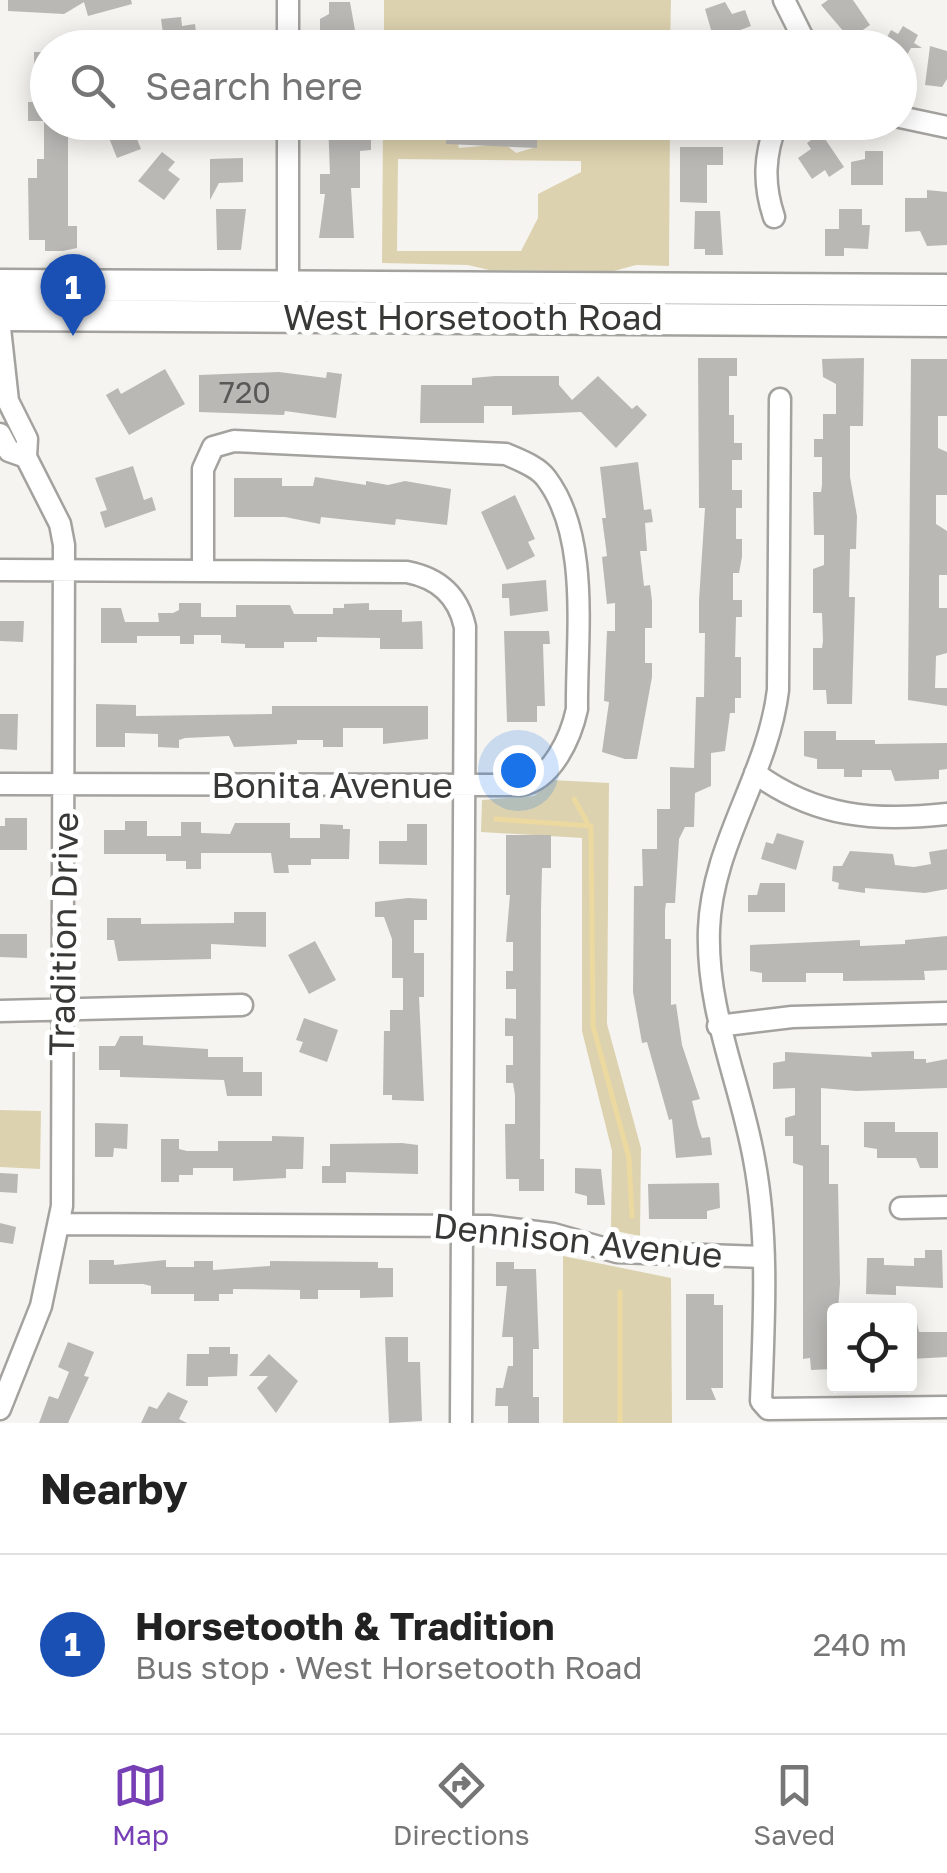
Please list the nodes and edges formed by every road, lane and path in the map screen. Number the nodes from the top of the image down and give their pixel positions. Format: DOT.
graph roads {
  1 [pos="288,0"];
  2 [pos="784,0"];
  3 [pos="288,30"];
  4 [pos="799,30"];
  5 [pos="917,121"];
  6 [pos="947,127"];
  7 [pos="288,140"];
  8 [pos="772,140"];
  9 [pos="774,218"];
  10 [pos="0,286"];
  11 [pos="947,290"];
  12 [pos="288,302"];
  13 [pos="0,316"];
  14 [pos="947,320"];
  15 [pos="0,328"];
  16 [pos="780,399"];
  17 [pos="0,434"];
  18 [pos="26,457"];
  19 [pos="0,570"];
  20 [pos="64,570"];
  21 [pos="204,571"];
  22 [pos="755,773"];
  23 [pos="0,784"];
  24 [pos="67,785"];
  25 [pos="464,786"];
  26 [pos="947,814"];
  27 [pos="242,1005"];
  28 [pos="60,1007"];
  29 [pos="0,1011"];
  30 [pos="947,1013"];
  31 [pos="718,1026"];
  32 [pos="947,1207"];
  33 [pos="901,1208"];
  34 [pos="59,1224"];
  35 [pos="462,1226"];
  36 [pos="763,1257"];
  37 [pos="947,1407"];
  38 [pos="0,1410"];
  39 [pos="462,1423"];
  1 -- 3 [label="street"];
  2 -- 4 [label="street"];
  5 -- 6 [label="street"];
  7 -- 12 [label="street"];
  8 -- 9 [label="street"];
  10 -- 12 [label="main road, West Horsetooth Road"];
  11 -- 12 [label="main road, West Horsetooth Road"];
  12 -- 13 [label="main road, West Horsetooth Road"];
  12 -- 14 [label="main road, West Horsetooth Road"];
  15 -- 18 [label="street, Tradition Drive"];
  16 -- 22 [label="street"];
  17 -- 18 [label="street, Tradition Drive"];
  18 -- 20 [label="street, Tradition Drive"];
  19 -- 20 [label="street"];
  20 -- 21 [label="street"];
  20 -- 24 [label="street, Tradition Drive"];
  21 -- 25 [label="street"];
  21 -- 25 [label="street, Bonita Avenue"];
  22 -- 26 [label="street"];
  22 -- 31 [label="street"];
  23 -- 24 [label="street, Bonita Avenue"];
  24 -- 25 [label="street, Bonita Avenue"];
  24 -- 28 [label="street, Tradition Drive"];
  25 -- 35 [label="street"];
  27 -- 28 [label="street"];
  28 -- 29 [label="street"];
  28 -- 34 [label="street, Tradition Drive"];
  30 -- 31 [label="street"];
  31 -- 36 [label="street"];
  32 -- 33 [label="street"];
  34 -- 35 [label="street, Dennison Avenue"];
  34 -- 38 [label="street, Tradition Drive"];
  35 -- 36 [label="street, Dennison Avenue"];
  35 -- 39 [label="street"];
  36 -- 37 [label="street, Dennison Avenue"];
}
